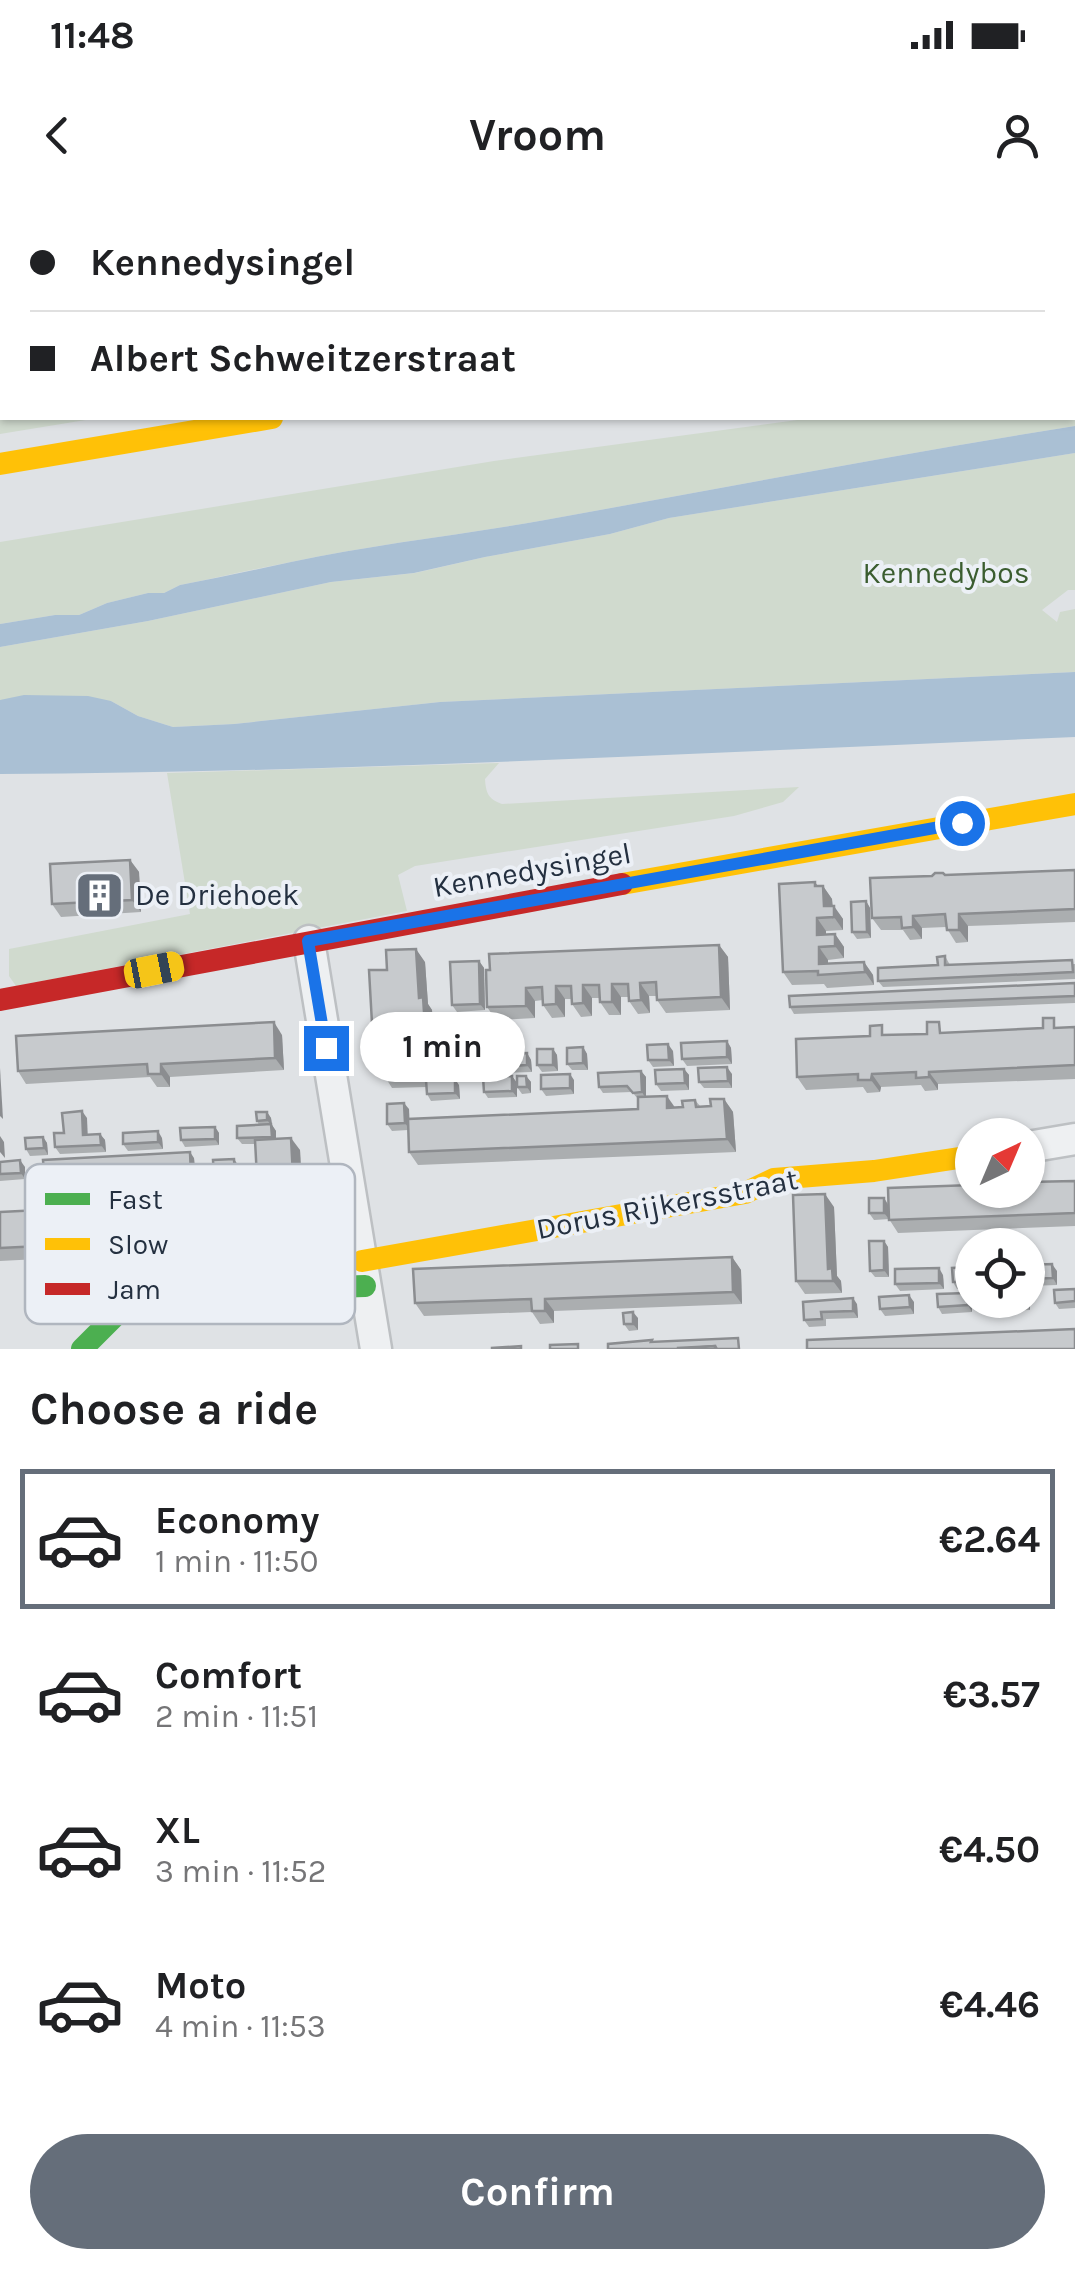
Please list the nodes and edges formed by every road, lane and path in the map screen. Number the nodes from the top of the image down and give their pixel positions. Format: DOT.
graph roads {
  1 [pos="260,420"];
  2 [pos="0,464"];
  3 [pos="1075,804"];
  4 [pos="308,941"];
  5 [pos="0,1000"];
  6 [pos="1075,1140"];
  7 [pos="1045,1144"];
  8 [pos="955,1159"];
  9 [pos="345,1164"];
  10 [pos="355,1226"];
  11 [pos="363,1274"];
  12 [pos="355,1275"];
  13 [pos="107,1324"];
  14 [pos="82,1349"];
  15 [pos="376,1349"];
  1 -- 2 [label="main road"];
  3 -- 4 [label="main road, Kennedysingel"];
  4 -- 5 [label="main road, Kennedysingel"];
  4 -- 9 [label="street"];
  6 -- 7 [label="street"];
  8 -- 11 [label="main road, Dorus Rijkersstraat"];
  10 -- 11 [label="street"];
  11 -- 12 [label="main road, Dorus Rijkersstraat"];
  11 -- 15 [label="street"];
  13 -- 14 [label="main road, Dorus Rijkersstraat"];
}
